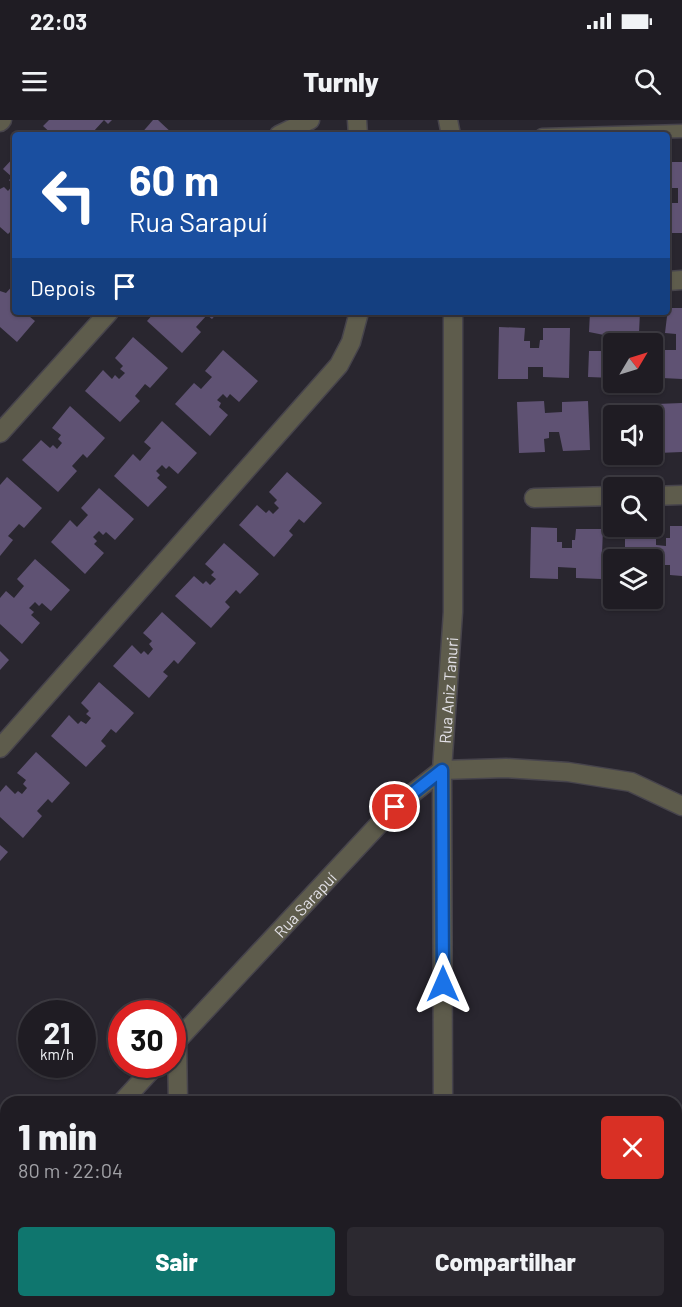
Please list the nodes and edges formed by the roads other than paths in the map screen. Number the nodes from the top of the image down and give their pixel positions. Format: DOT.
graph roads {
  1 [pos="310,120"];
  2 [pos="682,131"];
  3 [pos="285,132"];
  4 [pos="647,132"];
  5 [pos="106,315"];
  6 [pos="358,315"];
  7 [pos="453,315"];
  8 [pos="0,433"];
  9 [pos="682,495"];
  10 [pos="603,496"];
  11 [pos="663,496"];
  12 [pos="534,498"];
  13 [pos="0,748"];
  14 [pos="442,770"];
  15 [pos="682,806"];
  16 [pos="186,1032"];
  17 [pos="144,1078"];
  18 [pos="177,1078"];
  19 [pos="128,1096"];
  20 [pos="178,1096"];
  21 [pos="443,1096"];
  1 -- 3 [label="street"];
  2 -- 4 [label="lane"];
  5 -- 8 [label="street"];
  6 -- 13 [label="street"];
  7 -- 14 [label="street, Rua Aniz Tanuri"];
  9 -- 11 [label="street"];
  10 -- 12 [label="street"];
  14 -- 15 [label="street"];
  14 -- 16 [label="street, Rua Sarapuí"];
  14 -- 21 [label="street, Rua Aniz Tanuri"];
  17 -- 19 [label="street"];
  18 -- 20 [label="street"];
}
